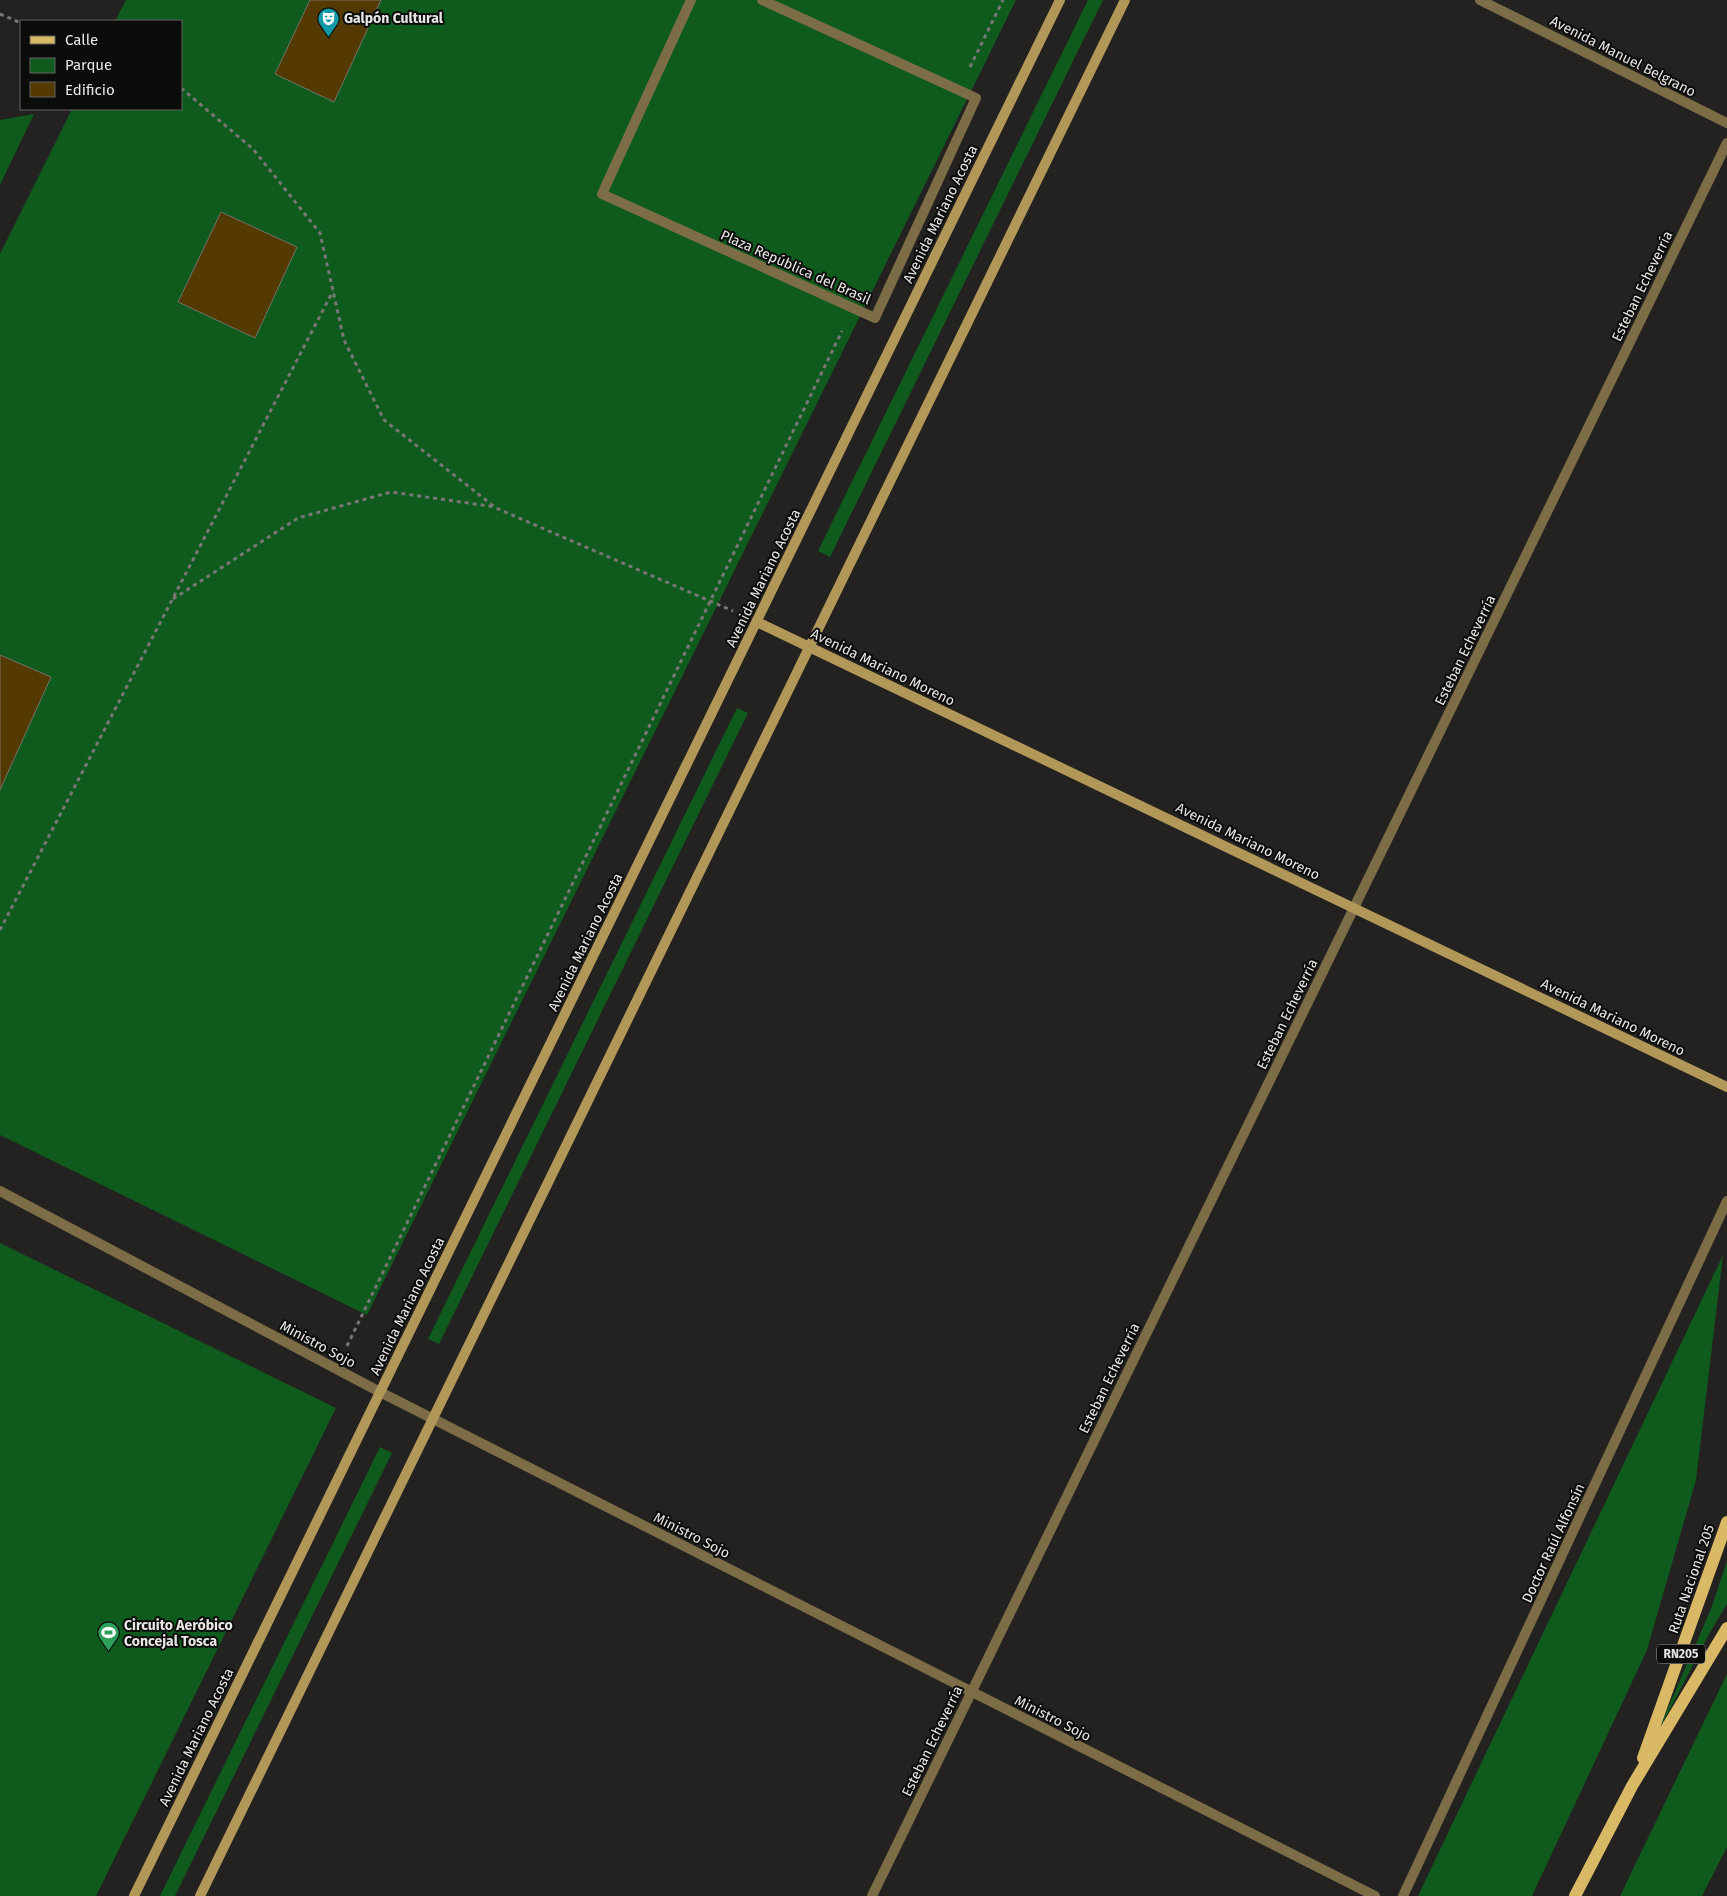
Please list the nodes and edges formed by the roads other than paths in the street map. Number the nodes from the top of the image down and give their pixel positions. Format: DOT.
graph roads {
  1 [pos="691,0"];
  2 [pos="762,0"];
  3 [pos="1060,0"];
  4 [pos="1125,0"];
  5 [pos="1480,0"];
  6 [pos="1727,124"];
  7 [pos="1727,143"];
  8 [pos="757,622"];
  9 [pos="809,647"];
  10 [pos="1354,907"];
  11 [pos="1727,1087"];
  12 [pos="0,1191"];
  13 [pos="1727,1201"];
  14 [pos="380,1392"];
  15 [pos="433,1419"];
  16 [pos="1727,1522"];
  17 [pos="1727,1628"];
  18 [pos="971,1692"];
  19 [pos="1632,1786"];
  20 [pos="134,1896"];
  21 [pos="200,1896"];
  22 [pos="872,1896"];
  23 [pos="1375,1896"];
  24 [pos="1403,1896"];
  25 [pos="1576,1896"];
  1 -- 2 [label="street, Plaza República del Brasil"];
  3 -- 8 [label="main road, Avenida Mariano Acosta"];
  4 -- 9 [label="main road"];
  5 -- 6 [label="street, Avenida Manuel Belgrano"];
  7 -- 10 [label="street, Esteban Echeverría"];
  8 -- 9 [label="main road, Avenida Mariano Moreno"];
  8 -- 14 [label="main road, Avenida Mariano Acosta"];
  9 -- 10 [label="main road, Avenida Mariano Moreno"];
  9 -- 15 [label="main road"];
  10 -- 11 [label="main road, Avenida Mariano Moreno"];
  10 -- 18 [label="street, Esteban Echeverría"];
  12 -- 14 [label="street, Ministro Sojo"];
  13 -- 24 [label="street, Doctor Raúl Alfonsín"];
  14 -- 15 [label="street, Ministro Sojo"];
  14 -- 20 [label="main road, Avenida Mariano Acosta"];
  15 -- 18 [label="street, Ministro Sojo"];
  15 -- 21 [label="main road"];
  16 -- 19 [label="main road, Ruta Nacional 205 / RN205"];
  17 -- 19 [label="main road, Ruta Nacional 205 / RN205"];
  18 -- 22 [label="street, Esteban Echeverría"];
  18 -- 23 [label="street, Ministro Sojo"];
  19 -- 25 [label="main road, Ruta Nacional 205 / RN205"];
}
